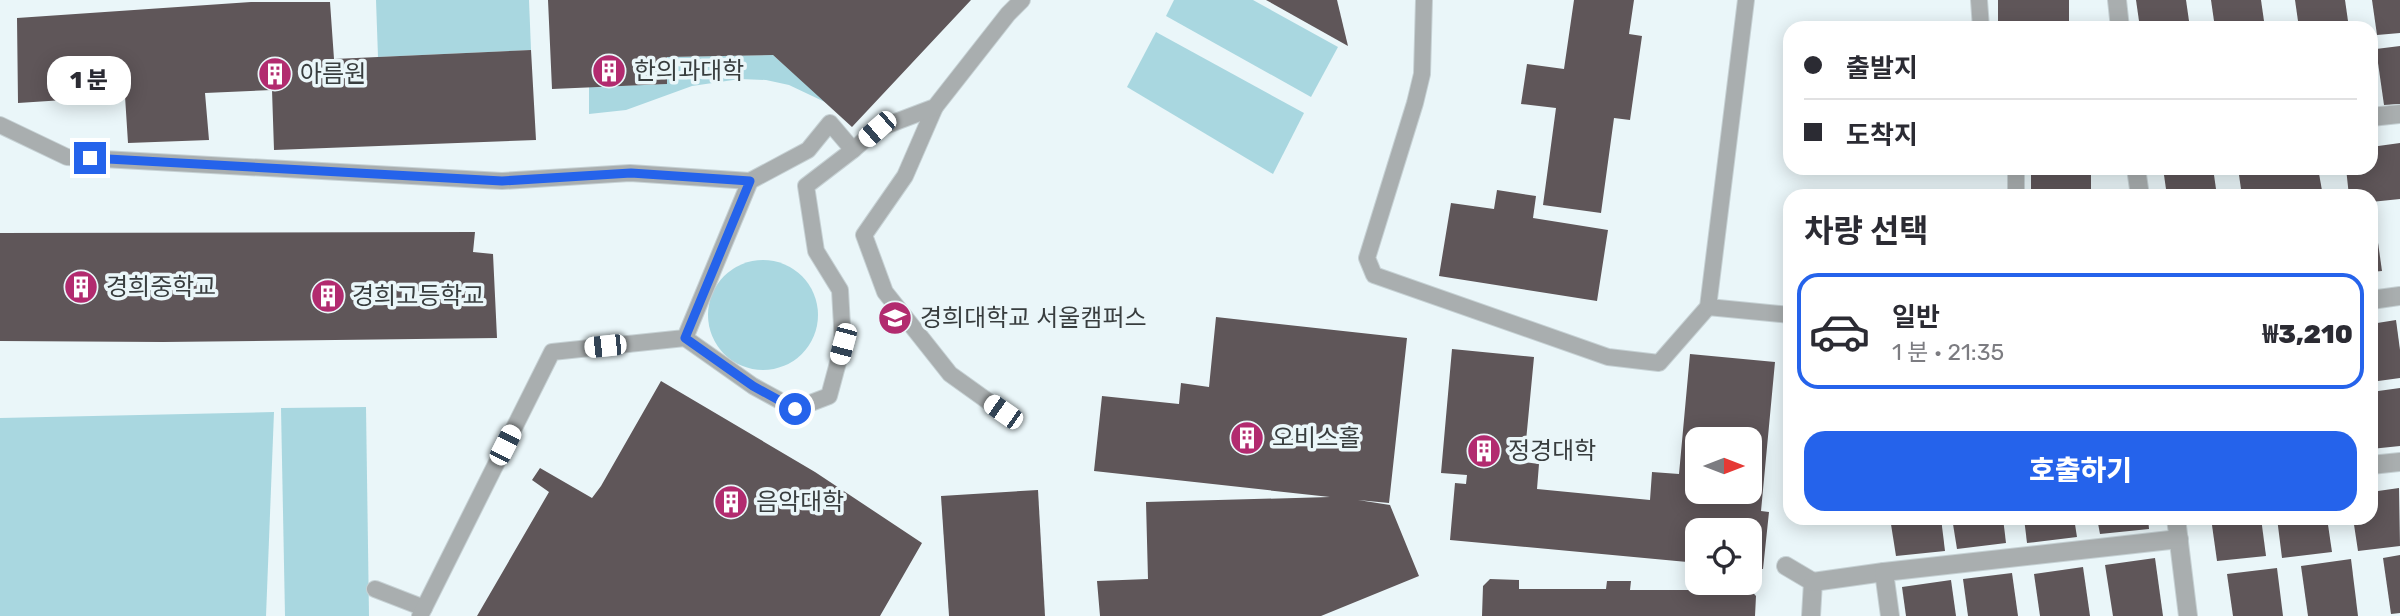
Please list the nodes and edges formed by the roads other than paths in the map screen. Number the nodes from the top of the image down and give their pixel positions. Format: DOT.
graph roads {
  1 [pos="1022,0"];
  2 [pos="1424,0"];
  3 [pos="1746,0"];
  4 [pos="1979,0"];
  5 [pos="2117,0"];
  6 [pos="1980,21"];
  7 [pos="2119,21"];
  8 [pos="935,107"];
  9 [pos="2400,114"];
  10 [pos="2378,116"];
  11 [pos="0,125"];
  12 [pos="853,150"];
  13 [pos="750,181"];
  14 [pos="2400,296"];
  15 [pos="2378,299"];
  16 [pos="1708,307"];
  17 [pos="1783,314"];
  18 [pos="685,338"];
  19 [pos="1003,412"];
  20 [pos="2400,462"];
  21 [pos="2378,464"];
  22 [pos="2177,525"];
  23 [pos="2179,539"];
  24 [pos="1786,566"];
  25 [pos="1884,572"];
  26 [pos="1813,582"];
  27 [pos="375,589"];
  28 [pos="422,612"];
  29 [pos="1811,616"];
  30 [pos="1890,616"];
  31 [pos="2188,616"];
  1 -- 8 [label="lane"];
  2 -- 16 [label="lane"];
  3 -- 16 [label="lane"];
  4 -- 6 [label="lane"];
  5 -- 7 [label="street"];
  8 -- 12 [label="lane"];
  8 -- 19 [label="lane"];
  9 -- 10 [label="street"];
  11 -- 13 [label="lane"];
  12 -- 13 [label="lane"];
  12 -- 18 [label="lane"];
  13 -- 18 [label="lane"];
  14 -- 15 [label="street"];
  16 -- 17 [label="lane"];
  18 -- 28 [label="lane"];
  20 -- 21 [label="street"];
  22 -- 23 [label="street"];
  23 -- 25 [label="street"];
  23 -- 31 [label="street"];
  24 -- 26 [label="street"];
  25 -- 26 [label="street"];
  25 -- 30 [label="street"];
  26 -- 29 [label="street"];
  27 -- 28 [label="lane"];
}
